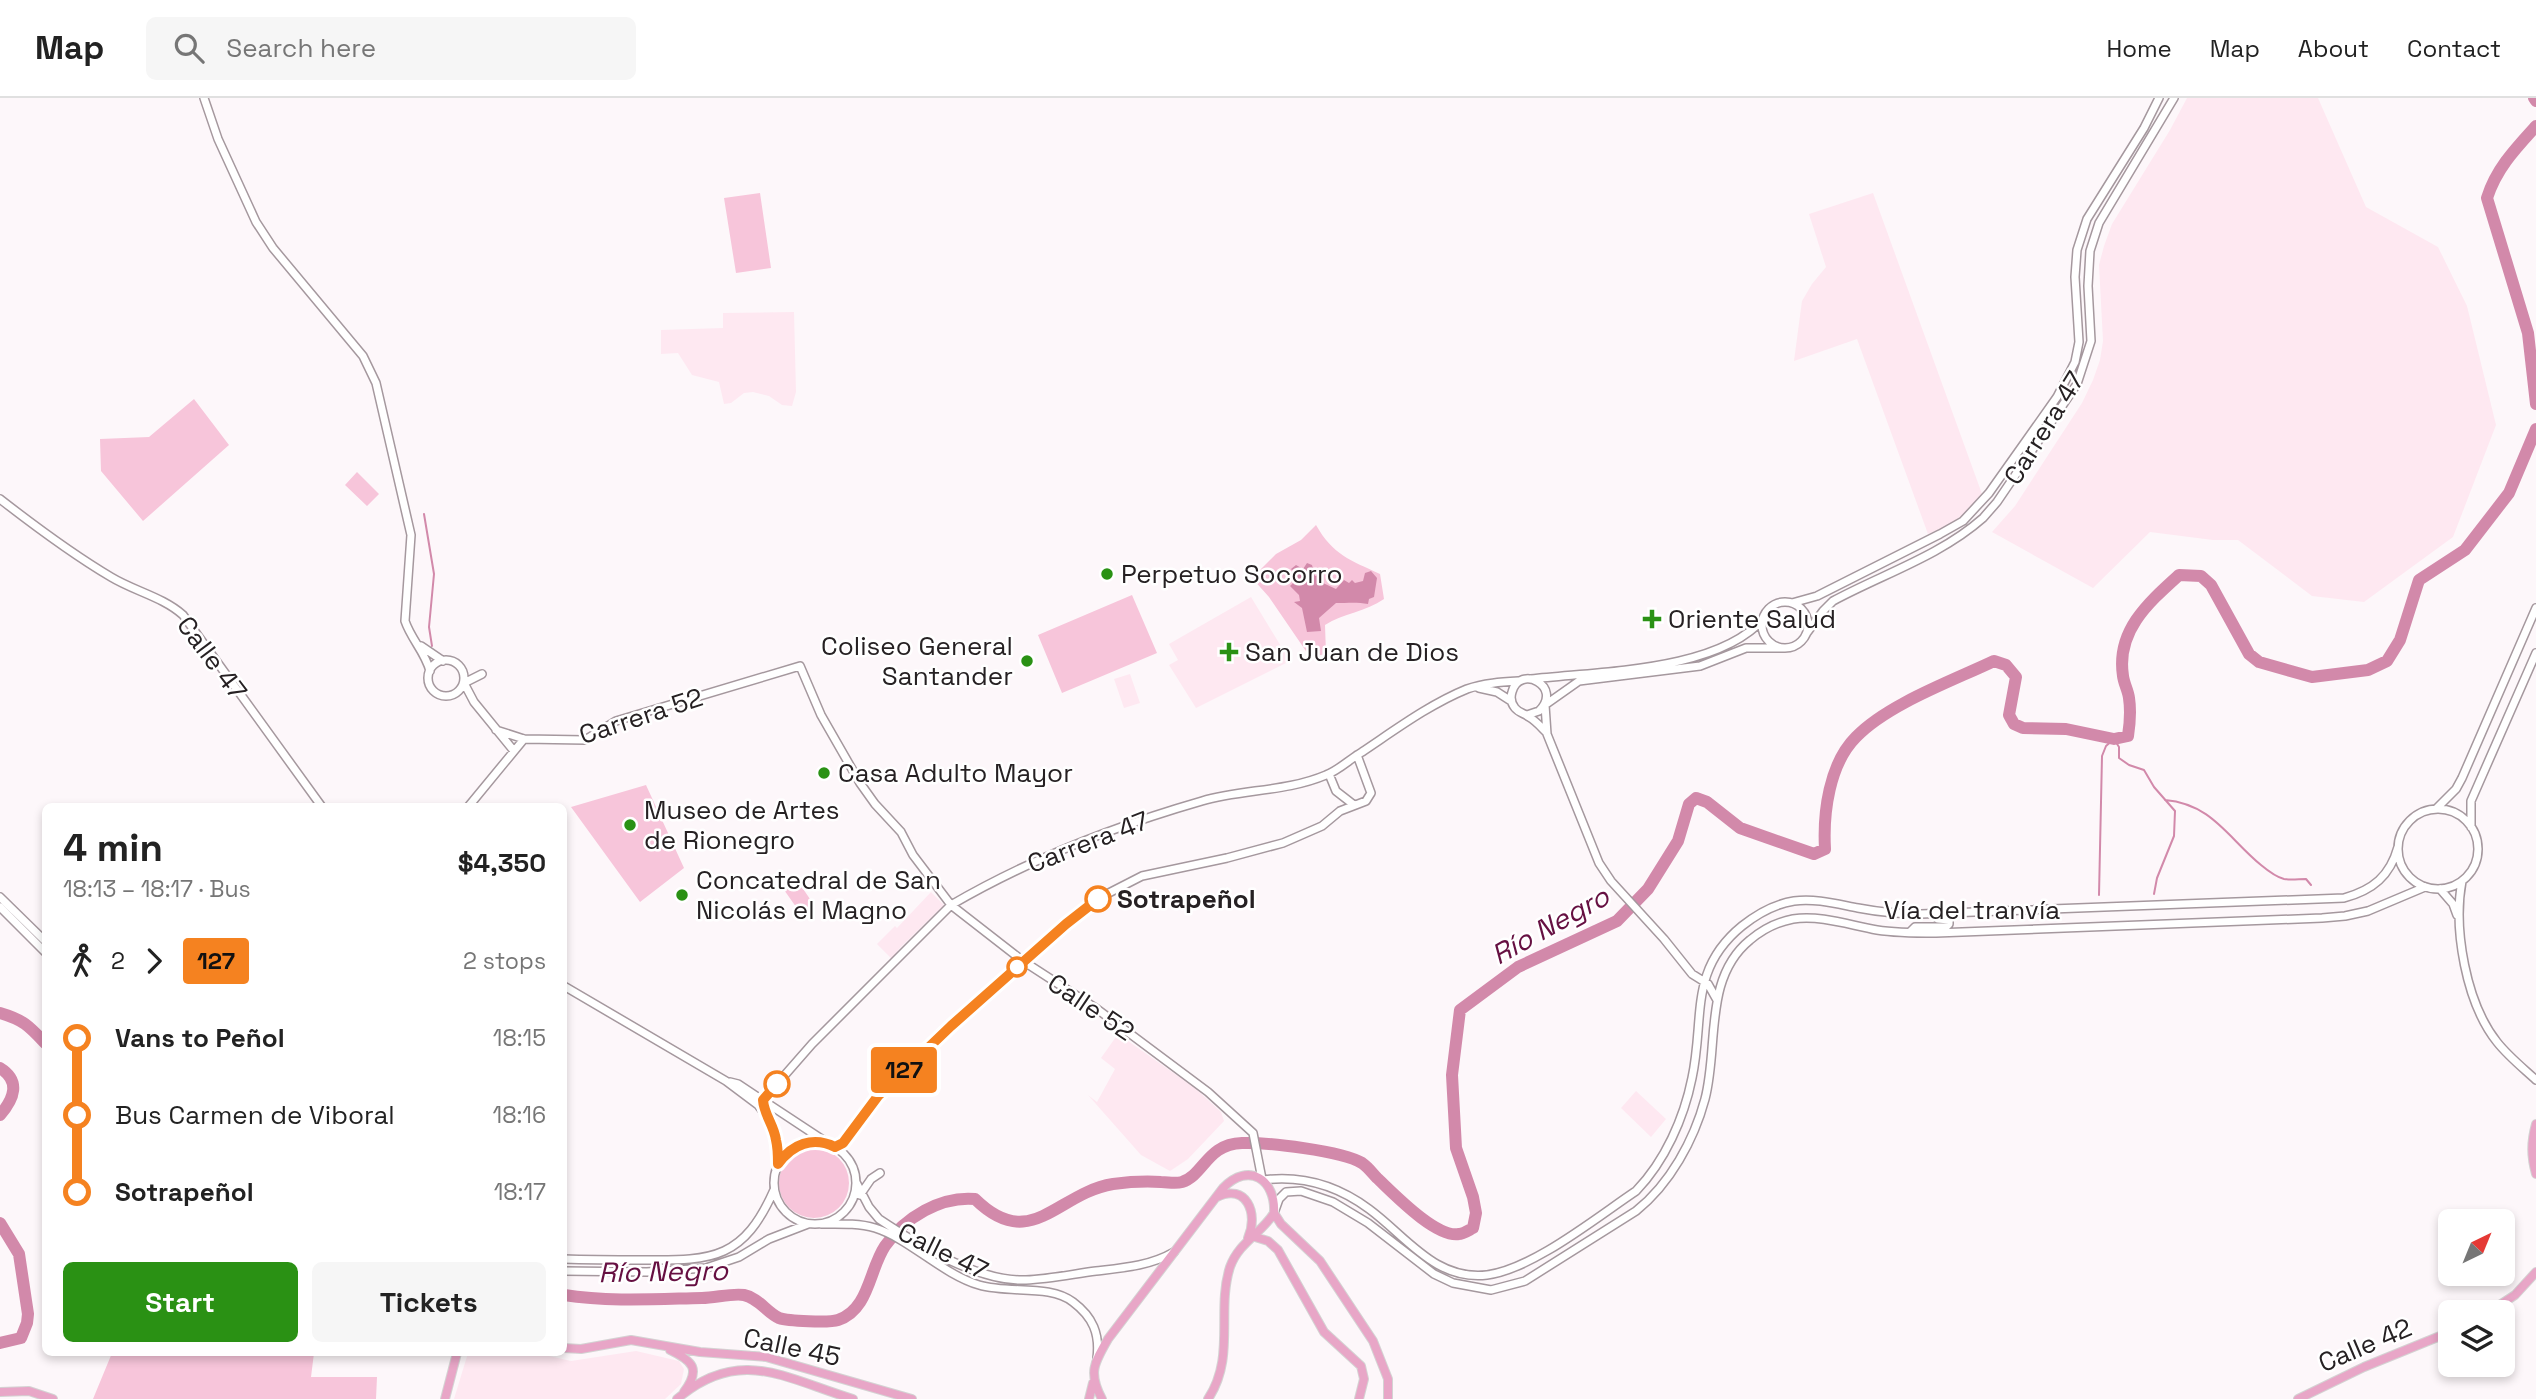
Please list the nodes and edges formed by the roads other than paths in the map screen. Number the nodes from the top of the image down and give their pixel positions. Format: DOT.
graph roads {
  1 [pos="204,98"];
  2 [pos="2158,98"];
  3 [pos="2174,98"];
  4 [pos="0,499"];
  5 [pos="1792,603"];
  6 [pos="2536,608"];
  7 [pos="1764,618"];
  8 [pos="1807,634"];
  9 [pos="418,644"];
  10 [pos="1785,648"];
  11 [pos="2536,653"];
  12 [pos="443,661"];
  13 [pos="800,666"];
  14 [pos="430,671"];
  15 [pos="464,674"];
  16 [pos="1531,679"];
  17 [pos="1519,681"];
  18 [pos="464,683"];
  19 [pos="1475,687"];
  20 [pos="456,693"];
  21 [pos="1511,701"];
  22 [pos="474,702"];
  23 [pos="1545,705"];
  24 [pos="1527,715"];
  25 [pos="496,730"];
  26 [pos="1547,734"];
  27 [pos="524,739"];
  28 [pos="514,751"];
  29 [pos="1357,755"];
  30 [pos="1329,774"];
  31 [pos="319,803"];
  32 [pos="471,803"];
  33 [pos="1354,805"];
  34 [pos="2436,809"];
  35 [pos="2471,827"];
  36 [pos="2398,847"];
  37 [pos="2462,881"];
  38 [pos="2425,887"];
  39 [pos="2440,889"];
  40 [pos="0,897"];
  41 [pos="951,905"];
  42 [pos="0,907"];
  43 [pos="1910,914"];
  44 [pos="2458,916"];
  45 [pos="1909,932"];
  46 [pos="42,938"];
  47 [pos="42,949"];
  48 [pos="1023,961"];
  49 [pos="1723,976"];
  50 [pos="1704,981"];
  51 [pos="567,988"];
  52 [pos="1717,1001"];
  53 [pos="2536,1080"];
  54 [pos="726,1081"];
  55 [pos="763,1100"];
  56 [pos="764,1111"];
  57 [pos="2536,1124"];
  58 [pos="833,1146"];
  59 [pos="1259,1161"];
  60 [pos="778,1164"];
  61 [pos="880,1173"];
  62 [pos="2536,1174"];
  63 [pos="1252,1175"];
  64 [pos="1263,1179"];
  65 [pos="856,1182"];
  66 [pos="774,1189"];
  67 [pos="860,1194"];
  68 [pos="1214,1199"];
  69 [pos="1274,1213"];
  70 [pos="843,1214"];
  71 [pos="810,1224"];
  72 [pos="821,1224"];
  73 [pos="888,1230"];
  74 [pos="1249,1238"];
  75 [pos="1174,1252"];
  76 [pos="567,1259"];
  77 [pos="567,1271"];
  78 [pos="2536,1272"];
  79 [pos="2507,1300"];
  80 [pos="2438,1337"];
  81 [pos="661,1345"];
  82 [pos="567,1348"];
  83 [pos="455,1356"];
  84 [pos="1097,1358"];
  85 [pos="1093,1383"];
  86 [pos="0,1394"];
  87 [pos="40,1394"];
  88 [pos="680,1397"];
  89 [pos="5,1399"];
  90 [pos="22,1399"];
  91 [pos="53,1399"];
  92 [pos="444,1399"];
  93 [pos="853,1399"];
  94 [pos="912,1399"];
  95 [pos="1089,1399"];
  96 [pos="1101,1399"];
  97 [pos="1208,1399"];
  98 [pos="1359,1399"];
  99 [pos="1388,1399"];
  100 [pos="2298,1399"];
  1 -- 9 [label="street"];
  2 -- 5 [label="street, Carrera 47"];
  3 -- 8 [label="street, Carrera 47"];
  4 -- 31 [label="street, Calle 47"];
  5 -- 7 [label="street"];
  5 -- 8 [label="street"];
  6 -- 34 [label="street"];
  7 -- 10 [label="street"];
  7 -- 16 [label="street"];
  8 -- 10 [label="street"];
  9 -- 12 [label="street"];
  9 -- 14 [label="street"];
  10 -- 23 [label="street"];
  11 -- 35 [label="street"];
  12 -- 14 [label="street"];
  12 -- 15 [label="street"];
  13 -- 27 [label="street, Carrera 52"];
  13 -- 41 [label="street, Calle 52"];
  14 -- 20 [label="street"];
  15 -- 18 [label="street"];
  15 -- 18 [label="street"];
  16 -- 17 [label="street"];
  16 -- 23 [label="street"];
  17 -- 19 [label="street, Carrera 47"];
  17 -- 21 [label="street"];
  18 -- 20 [label="street"];
  18 -- 22 [label="street"];
  19 -- 21 [label="street"];
  19 -- 29 [label="street, Carrera 47"];
  20 -- 22 [label="street"];
  21 -- 24 [label="street"];
  22 -- 25 [label="street"];
  23 -- 24 [label="street"];
  23 -- 26 [label="street"];
  24 -- 26 [label="street"];
  25 -- 27 [label="street, Carrera 52"];
  25 -- 28 [label="street"];
  26 -- 50 [label="street"];
  27 -- 28 [label="street"];
  28 -- 32 [label="street"];
  29 -- 30 [label="street, Carrera 47"];
  29 -- 33 [label="street"];
  30 -- 33 [label="street"];
  30 -- 41 [label="street, Carrera 47"];
  33 -- 48 [label="street"];
  34 -- 35 [label="street"];
  34 -- 36 [label="street"];
  35 -- 37 [label="street"];
  36 -- 38 [label="street"];
  36 -- 43 [label="street, Vía del tranvía"];
  37 -- 39 [label="street"];
  37 -- 44 [label="street"];
  38 -- 39 [label="street"];
  38 -- 45 [label="street, Vía del tranvía"];
  39 -- 44 [label="street"];
  40 -- 46 [label="street"];
  41 -- 48 [label="street, Calle 52"];
  41 -- 55 [label="street, Carrera 47"];
  42 -- 47 [label="street"];
  43 -- 45 [label="street"];
  43 -- 50 [label="street, Vía del tranvía"];
  44 -- 53 [label="street"];
  45 -- 49 [label="street, Vía del tranvía"];
  48 -- 58 [label="street"];
  48 -- 59 [label="street, Calle 52"];
  49 -- 50 [label="street"];
  49 -- 52 [label="street, Vía del tranvía"];
  50 -- 52 [label="street"];
  50 -- 64 [label="street, Vía del tranvía"];
  51 -- 54 [label="street"];
  52 -- 69 [label="street, Vía del tranvía"];
  54 -- 55 [label="street"];
  54 -- 56 [label="street"];
  55 -- 56 [label="street"];
  55 -- 58 [label="street"];
  56 -- 60 [label="street"];
  57 -- 62 [label="main road"];
  58 -- 60 [label="street"];
  58 -- 65 [label="street"];
  59 -- 63 [label="street"];
  59 -- 64 [label="street"];
  60 -- 66 [label="street"];
  61 -- 67 [label="street"];
  63 -- 64 [label="main road"];
  63 -- 68 [label="main road"];
  64 -- 69 [label="main road"];
  65 -- 67 [label="street, Calle 47"];
  65 -- 70 [label="street"];
  66 -- 71 [label="street"];
  66 -- 76 [label="street"];
  67 -- 70 [label="street"];
  67 -- 73 [label="street, Calle 47"];
  68 -- 74 [label="main road"];
  68 -- 75 [label="main road"];
  69 -- 74 [label="main road"];
  69 -- 99 [label="main road"];
  70 -- 72 [label="street"];
  71 -- 72 [label="street"];
  71 -- 77 [label="street"];
  72 -- 73 [label="street, Calle 47"];
  73 -- 75 [label="street, Calle 47"];
  73 -- 84 [label="street, Calle 47"];
  74 -- 97 [label="main road"];
  74 -- 98 [label="main road"];
  75 -- 84 [label="main road"];
  78 -- 79 [label="main road"];
  80 -- 100 [label="main road, Calle 42"];
  81 -- 82 [label="main road, Calle 45"];
  81 -- 88 [label="main road"];
  81 -- 94 [label="main road, Calle 45"];
  83 -- 92 [label="main road"];
  84 -- 85 [label="main road"];
  85 -- 95 [label="main road"];
  85 -- 96 [label="main road"];
  86 -- 87 [label="main road"];
  86 -- 89 [label="main road"];
  87 -- 90 [label="main road"];
  87 -- 91 [label="main road"];
  88 -- 93 [label="main road, Calle 45"];
}
